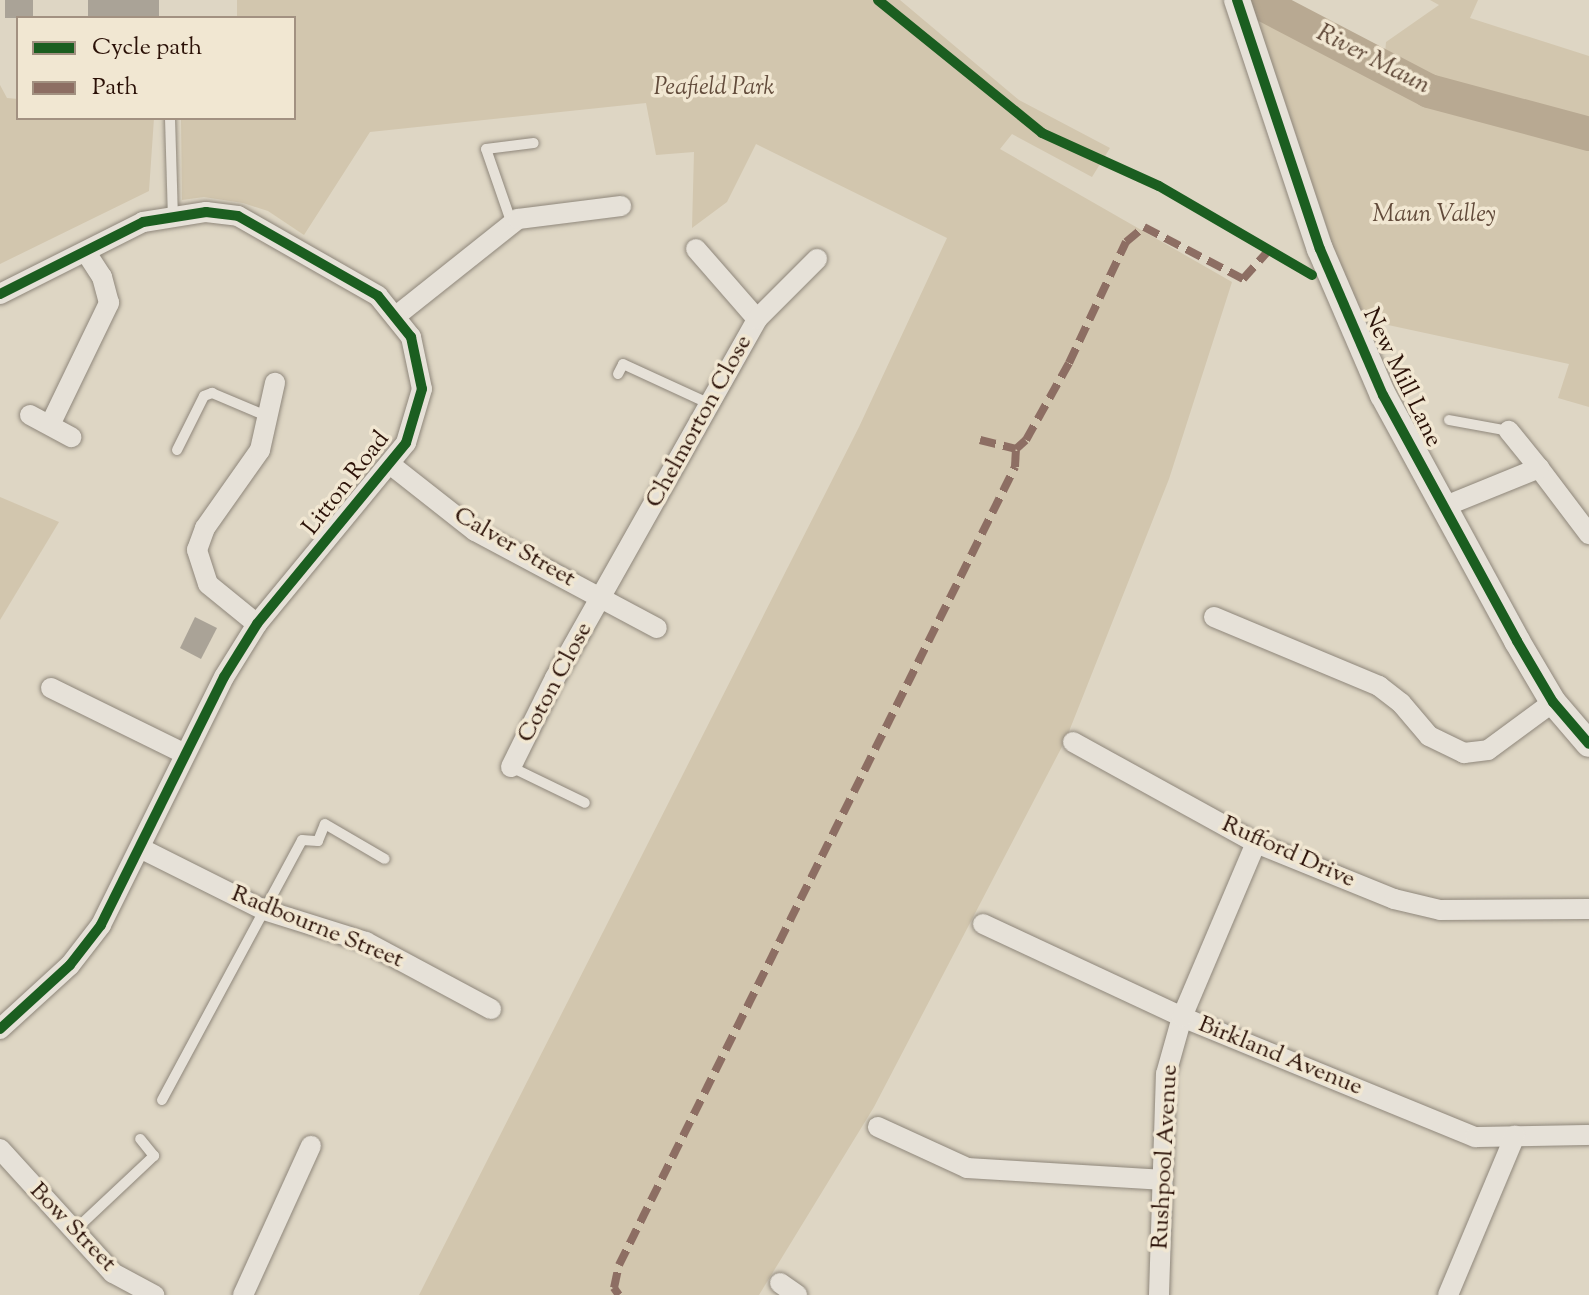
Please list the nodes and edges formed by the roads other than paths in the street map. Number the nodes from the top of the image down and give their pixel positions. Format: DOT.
graph roads {
  1 [pos="1240,6"];
  2 [pos="170,120"];
  3 [pos="534,143"];
  4 [pos="621,206"];
  5 [pos="173,217"];
  6 [pos="512,224"];
  7 [pos="696,249"];
  8 [pos="86,252"];
  9 [pos="817,259"];
  10 [pos="0,294"];
  11 [pos="396,316"];
  12 [pos="757,319"];
  13 [pos="618,374"];
  14 [pos="275,383"];
  15 [pos="710,404"];
  16 [pos="30,415"];
  17 [pos="271,417"];
  18 [pos="1449,420"];
  19 [pos="50,425"];
  20 [pos="1509,431"];
  21 [pos="71,437"];
  22 [pos="177,450"];
  23 [pos="391,465"];
  24 [pos="1539,468"];
  25 [pos="1443,507"];
  26 [pos="1589,534"];
  27 [pos="602,598"];
  28 [pos="1214,617"];
  29 [pos="257,624"];
  30 [pos="657,628"];
  31 [pos="51,688"];
  32 [pos="1553,702"];
  33 [pos="1073,742"];
  34 [pos="1589,744"];
  35 [pos="185,754"];
  36 [pos="511,767"];
  37 [pos="585,803"];
  38 [pos="1256,843"];
  39 [pos="142,849"];
  40 [pos="385,859"];
  41 [pos="1589,909"];
  42 [pos="264,910"];
  43 [pos="983,924"];
  44 [pos="491,1009"];
  45 [pos="1182,1017"];
  46 [pos="3,1020"];
  47 [pos="162,1100"];
  48 [pos="878,1127"];
  49 [pos="1589,1135"];
  50 [pos="1515,1136"];
  51 [pos="140,1139"];
  52 [pos="311,1146"];
  53 [pos="0,1149"];
  54 [pos="1161,1180"];
  55 [pos="72,1232"];
  56 [pos="144,1293"];
  57 [pos="243,1295"];
  58 [pos="1159,1295"];
  59 [pos="1448,1295"];
  1 -- 25 [label="street, New Mill Lane"];
  2 -- 5 [label="lane"];
  3 -- 6 [label="lane"];
  4 -- 6 [label="street"];
  5 -- 8 [label="street, Litton Road"];
  5 -- 11 [label="street, Litton Road"];
  6 -- 11 [label="street"];
  7 -- 12 [label="street"];
  8 -- 10 [label="street, Litton Road"];
  8 -- 19 [label="street"];
  9 -- 12 [label="street, Chelmorton Close"];
  11 -- 23 [label="street, Litton Road"];
  12 -- 15 [label="street, Chelmorton Close"];
  13 -- 15 [label="lane"];
  14 -- 17 [label="street"];
  15 -- 27 [label="street, Chelmorton Close"];
  16 -- 19 [label="street"];
  17 -- 22 [label="lane"];
  17 -- 29 [label="street"];
  18 -- 20 [label="lane"];
  19 -- 21 [label="street"];
  20 -- 24 [label="street"];
  23 -- 27 [label="street, Calver Street"];
  23 -- 29 [label="street, Litton Road"];
  24 -- 25 [label="street"];
  24 -- 26 [label="street"];
  25 -- 32 [label="street, New Mill Lane"];
  27 -- 30 [label="street, Calver Street"];
  27 -- 36 [label="street, Coton Close"];
  28 -- 32 [label="street"];
  29 -- 35 [label="street, Litton Road"];
  31 -- 35 [label="street"];
  32 -- 34 [label="street, New Mill Lane"];
  33 -- 38 [label="street, Rufford Drive"];
  35 -- 39 [label="street, Litton Road"];
  36 -- 37 [label="lane"];
  38 -- 41 [label="street, Rufford Drive"];
  38 -- 45 [label="street, Rushpool Avenue"];
  39 -- 42 [label="street, Radbourne Street"];
  39 -- 46 [label="street, Litton Road"];
  40 -- 42 [label="lane"];
  42 -- 44 [label="street, Radbourne Street"];
  42 -- 47 [label="lane"];
  43 -- 45 [label="street, Birkland Avenue"];
  45 -- 50 [label="street, Birkland Avenue"];
  45 -- 54 [label="street, Rushpool Avenue"];
  48 -- 54 [label="street"];
  49 -- 50 [label="street, Birkland Avenue"];
  50 -- 59 [label="street"];
  51 -- 55 [label="lane"];
  52 -- 57 [label="street"];
  53 -- 55 [label="street, Bow Street"];
  54 -- 58 [label="street, Rushpool Avenue"];
  55 -- 56 [label="street, Bow Street"];
}
